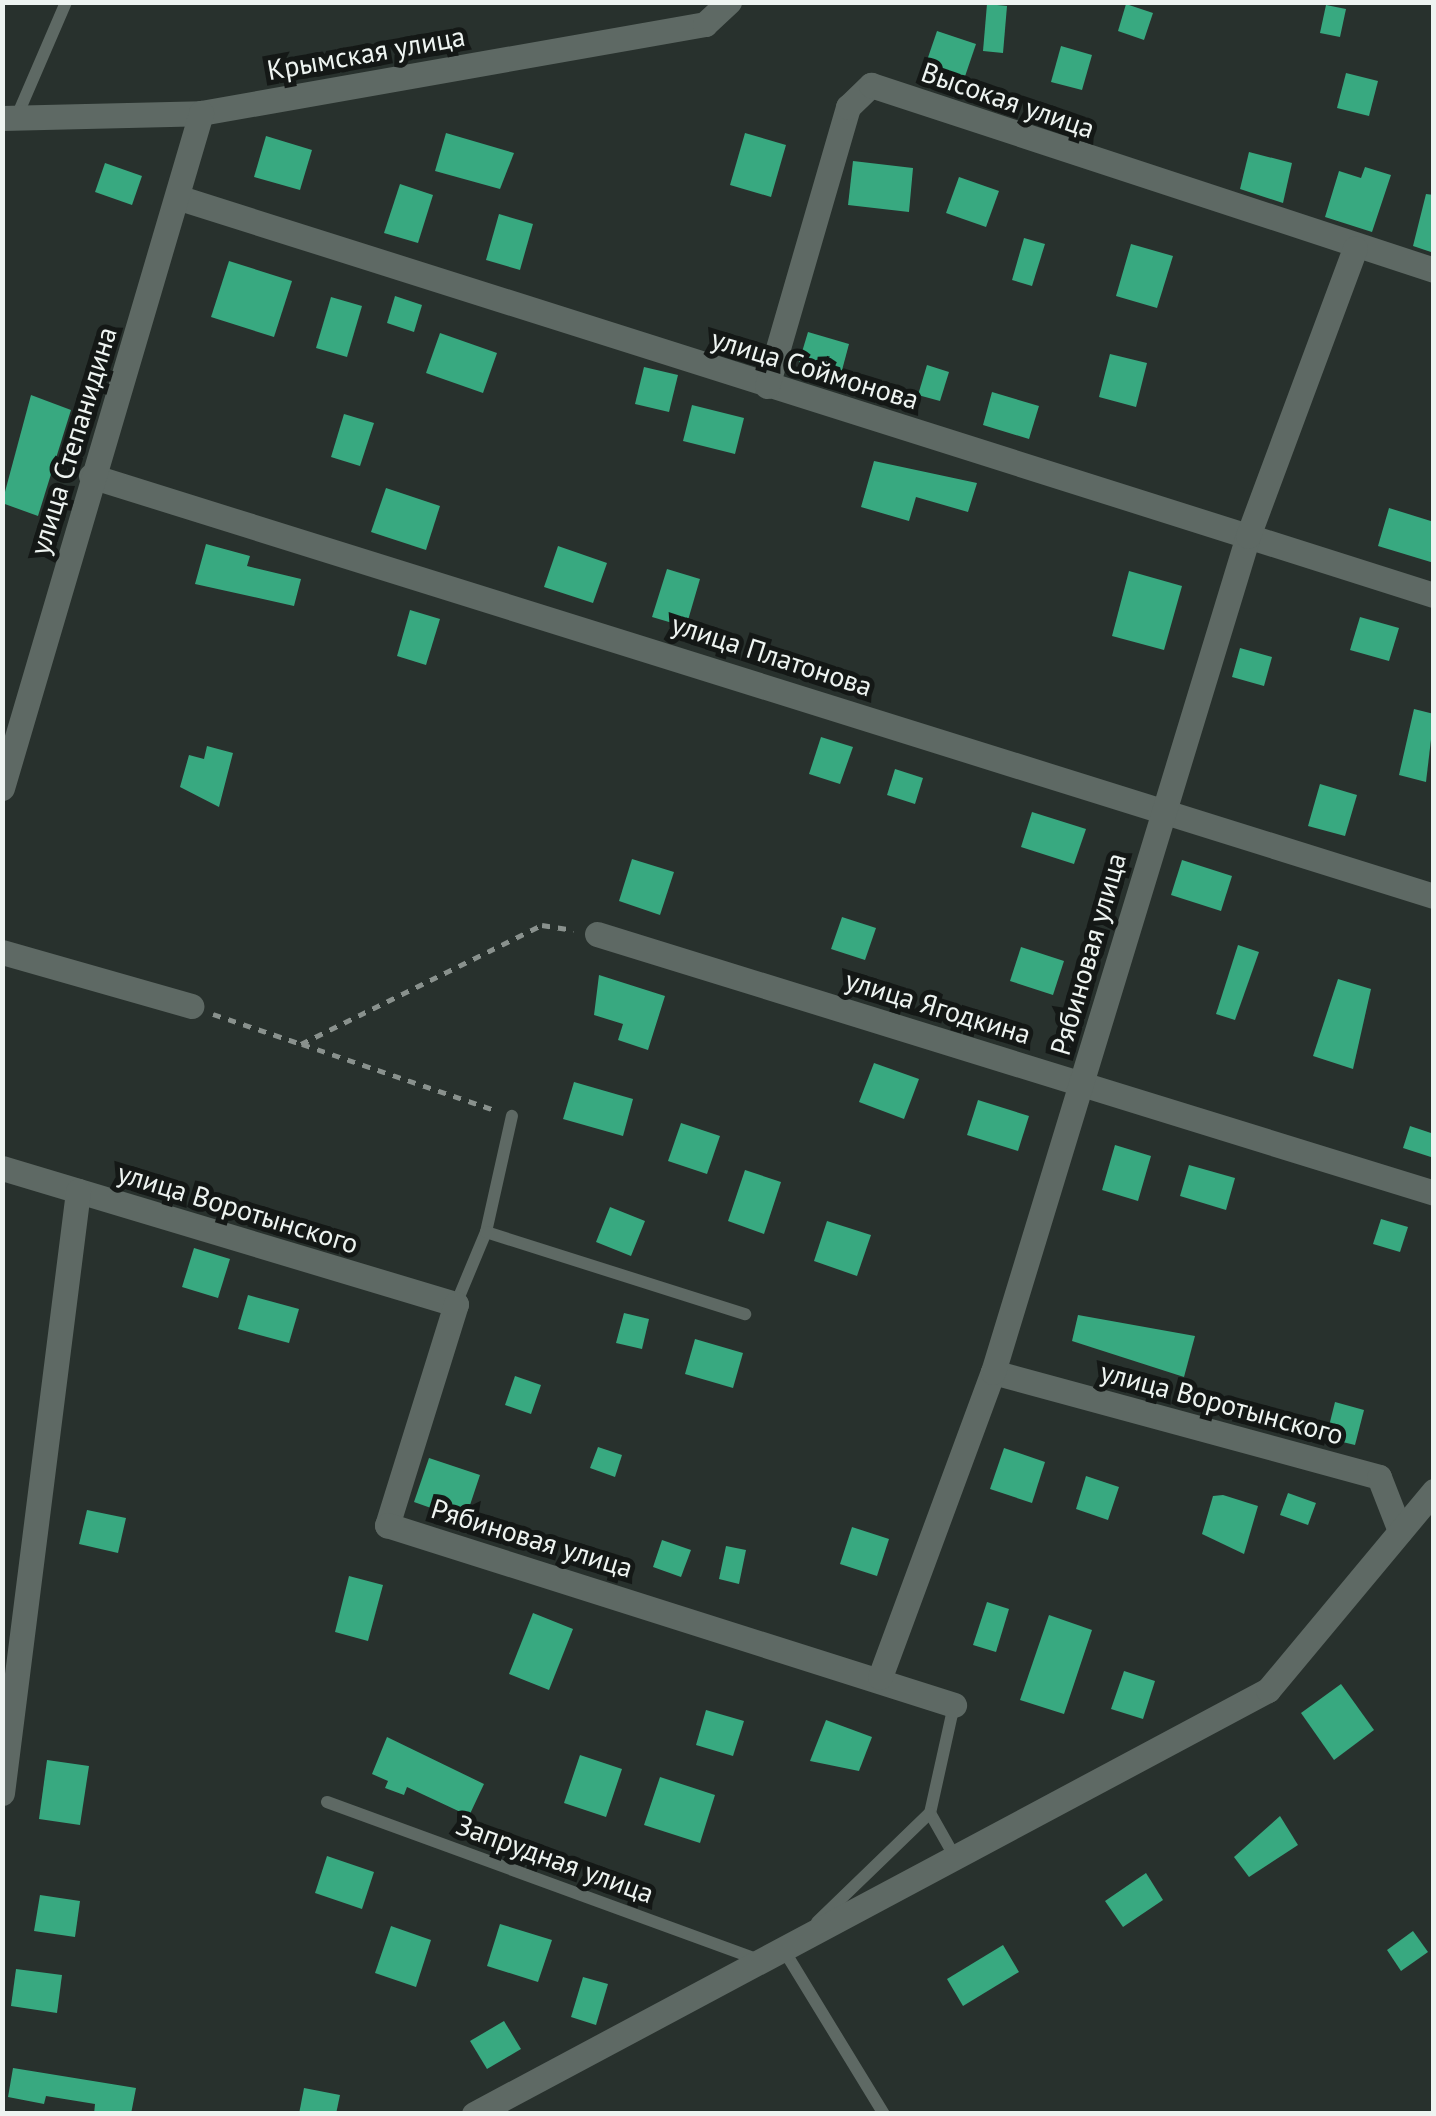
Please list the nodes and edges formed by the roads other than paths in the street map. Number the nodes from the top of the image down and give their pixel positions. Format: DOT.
graph roads {
  1 [pos="66,2"];
  2 [pos="729,2"];
  3 [pos="201,113"];
  4 [pos="10,118"];
  5 [pos="180,198"];
  6 [pos="1355,248"];
  7 [pos="1434,270"];
  8 [pos="767,386"];
  9 [pos="91,476"];
  10 [pos="1248,536"];
  11 [pos="1434,595"];
  12 [pos="2,788"];
  13 [pos="1161,810"];
  14 [pos="1434,896"];
  15 [pos="597,934"];
  16 [pos="2,952"];
  17 [pos="191,1006"];
  18 [pos="1081,1082"];
  19 [pos="512,1116"];
  20 [pos="2,1168"];
  21 [pos="78,1191"];
  22 [pos="1434,1193"];
  23 [pos="486,1232"];
  24 [pos="456,1304"];
  25 [pos="745,1314"];
  26 [pos="993,1372"];
  27 [pos="1434,1491"];
  28 [pos="1400,1531"];
  29 [pos="880,1677"];
  30 [pos="954,1706"];
  31 [pos="2,1793"];
  32 [pos="327,1802"];
  33 [pos="930,1813"];
  34 [pos="956,1859"];
  35 [pos="775,1957"];
  36 [pos="474,2114"];
  37 [pos="884,2114"];
  1 -- 4 [label="lane"];
  2 -- 3 [label="street, Крымская улица"];
  3 -- 4 [label="street, Крымская улица"];
  3 -- 5 [label="street, улица Степанидина"];
  5 -- 8 [label="street, улица Соймонова"];
  5 -- 9 [label="street, улица Степанидина"];
  6 -- 7 [label="street, Высокая улица"];
  6 -- 8 [label="street, Высокая улица"];
  6 -- 10 [label="street, Рябиновая улица"];
  8 -- 10 [label="street, улица Соймонова"];
  9 -- 12 [label="street, улица Степанидина"];
  9 -- 13 [label="street, улица Платонова"];
  10 -- 11 [label="street, улица Соймонова"];
  10 -- 13 [label="street, Рябиновая улица"];
  13 -- 14 [label="street, улица Платонова"];
  13 -- 18 [label="street, Рябиновая улица"];
  15 -- 18 [label="street, улица Ягодкина"];
  16 -- 17 [label="street"];
  18 -- 22 [label="street, улица Ягодкина"];
  18 -- 26 [label="street, Рябиновая улица"];
  19 -- 23 [label="lane"];
  20 -- 21 [label="street, улица Воротынского"];
  21 -- 24 [label="street, улица Воротынского"];
  21 -- 31 [label="street"];
  23 -- 24 [label="lane"];
  23 -- 25 [label="lane"];
  24 -- 29 [label="street, Рябиновая улица"];
  26 -- 28 [label="street, улица Воротынского"];
  26 -- 29 [label="street, Рябиновая улица"];
  27 -- 28 [label="street"];
  28 -- 34 [label="street"];
  29 -- 30 [label="street, Рябиновая улица"];
  30 -- 33 [label="lane"];
  32 -- 35 [label="lane, Запрудная улица"];
  33 -- 34 [label="lane"];
  33 -- 35 [label="lane"];
  34 -- 35 [label="street"];
  35 -- 36 [label="street"];
  35 -- 37 [label="lane"];
}
